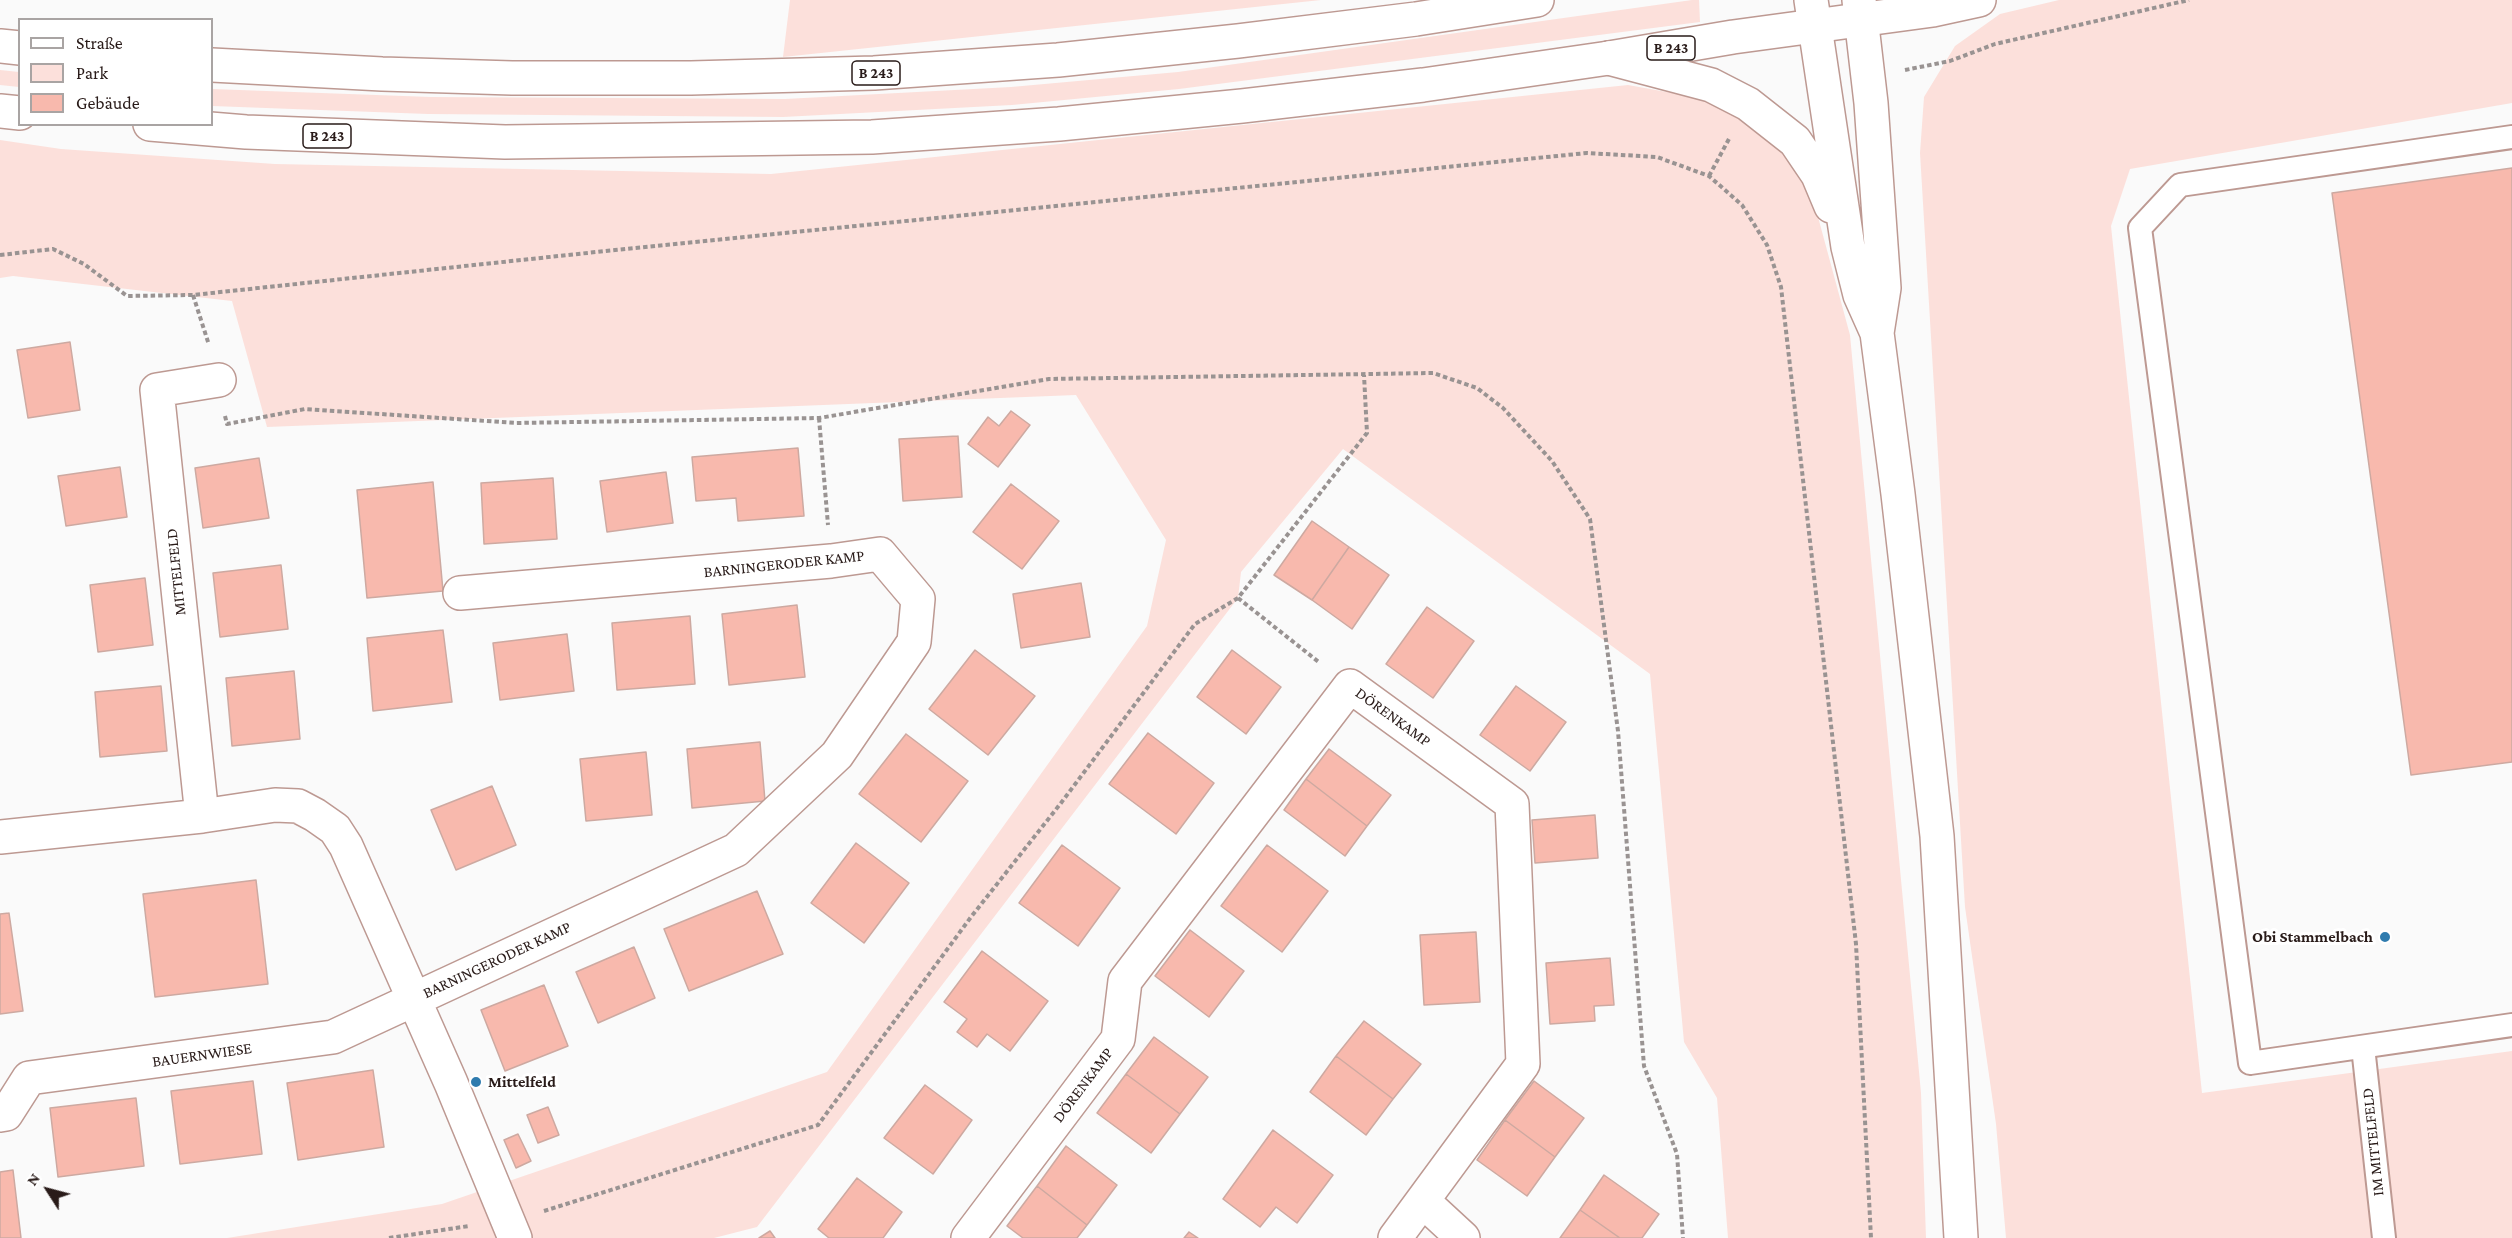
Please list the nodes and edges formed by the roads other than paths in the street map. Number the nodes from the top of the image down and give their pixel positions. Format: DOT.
graph roads {
  1 [pos="1537,0"];
  2 [pos="1979,0"];
  3 [pos="1860,10"];
  4 [pos="1813,14"];
  5 [pos="0,46"];
  6 [pos="18,48"];
  7 [pos="1609,58"];
  8 [pos="213,65"];
  9 [pos="0,111"];
  10 [pos="18,113"];
  11 [pos="178,126"];
  12 [pos="2512,137"];
  13 [pos="1848,247"];
  14 [pos="1877,333"];
  15 [pos="219,380"];
  16 [pos="460,593"];
  17 [pos="202,816"];
  18 [pos="0,837"];
  19 [pos="414,999"];
  20 [pos="2512,1025"];
  21 [pos="2363,1047"];
  22 [pos="0,1115"];
  23 [pos="1424,1202"];
  24 [pos="511,1229"];
  25 [pos="968,1238"];
  26 [pos="1395,1238"];
  27 [pos="1463,1238"];
  28 [pos="1961,1238"];
  29 [pos="2384,1238"];
  1 -- 8 [label="main road, B 243"];
  2 -- 3 [label="main road, B 243"];
  3 -- 4 [label="main road, B 243"];
  3 -- 14 [label="main road"];
  4 -- 7 [label="main road, B 243"];
  4 -- 13 [label="main road"];
  5 -- 6 [label="main road"];
  7 -- 11 [label="main road, B 243"];
  7 -- 13 [label="main road"];
  9 -- 10 [label="main road"];
  12 -- 21 [label="lane"];
  13 -- 14 [label="main road"];
  14 -- 28 [label="main road"];
  15 -- 17 [label="main road, MITTELFELD"];
  16 -- 19 [label="main road, BARNINGERODER KAMP"];
  17 -- 18 [label="main road"];
  17 -- 19 [label="main road"];
  19 -- 22 [label="main road, BAUERNWIESE"];
  19 -- 24 [label="main road"];
  20 -- 21 [label="lane"];
  21 -- 29 [label="lane, IM MITTELFELD"];
  23 -- 25 [label="main road, DÖRENKAMP"];
  23 -- 26 [label="main road, DÖRENKAMP"];
  23 -- 27 [label="main road"];
}
